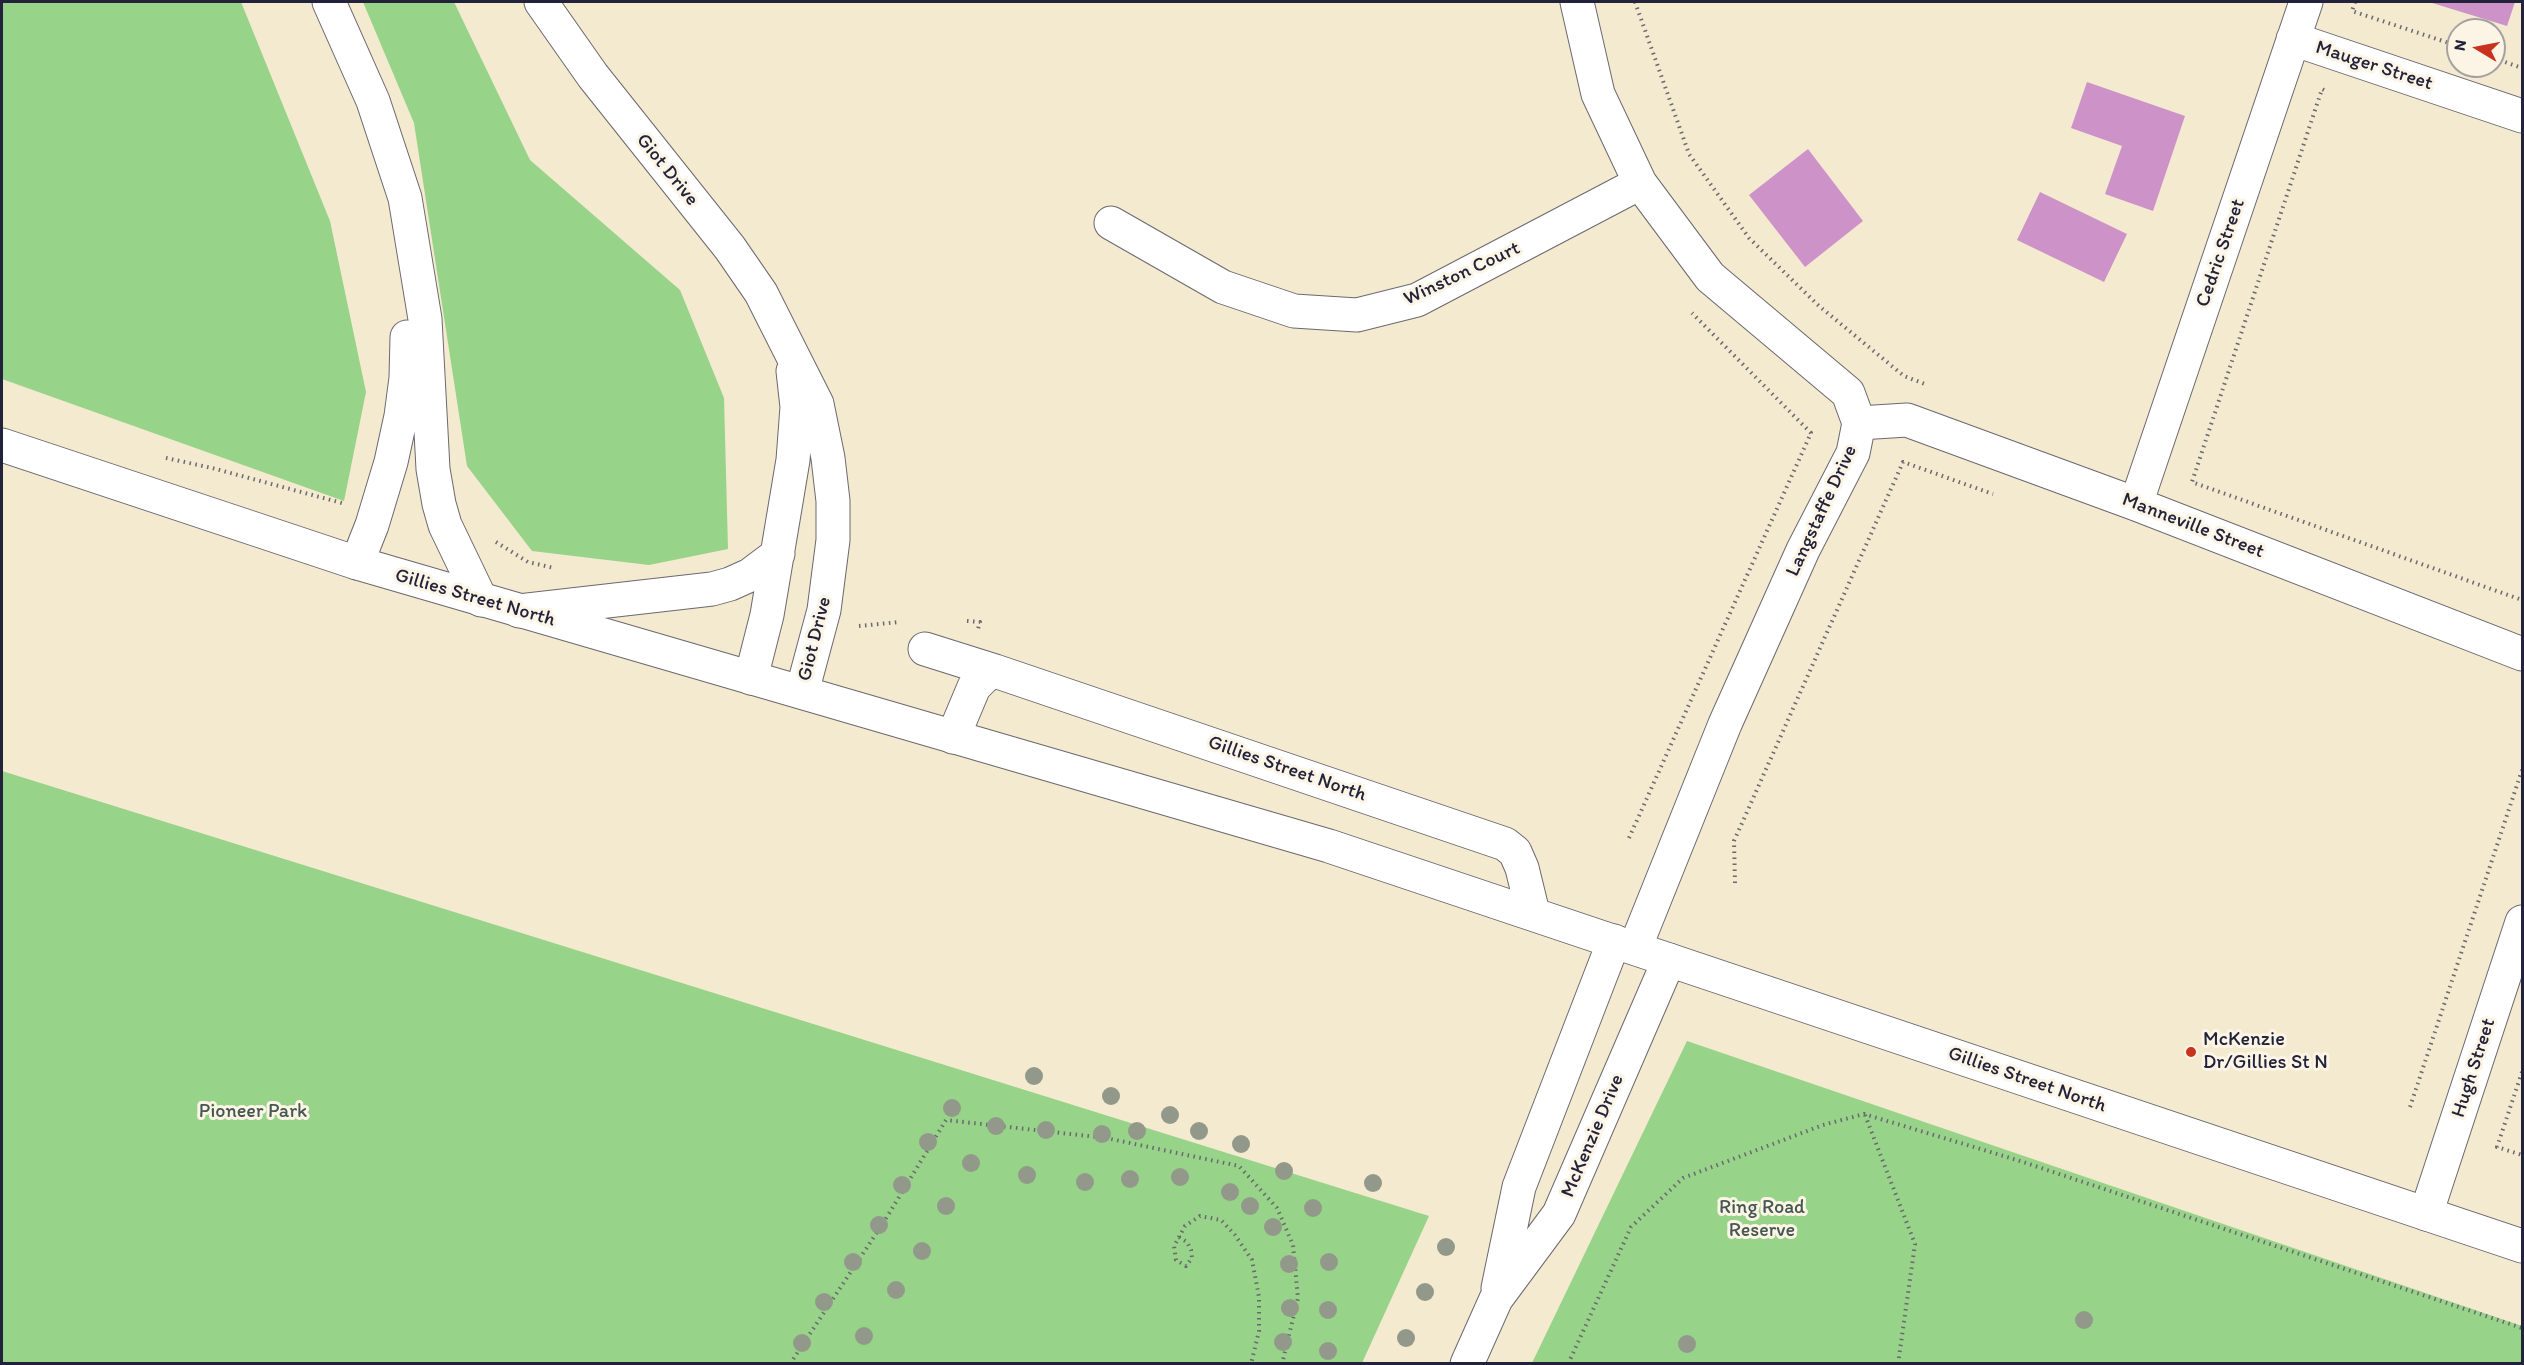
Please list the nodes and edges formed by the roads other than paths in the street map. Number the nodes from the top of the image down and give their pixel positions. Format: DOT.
graph roads {
  1 [pos="329,2"];
  2 [pos="541,2"];
  3 [pos="1577,2"];
  4 [pos="2306,2"];
  5 [pos="2294,39"];
  6 [pos="373,101"];
  7 [pos="2523,116"];
  8 [pos="1640,183"];
  9 [pos="1111,223"];
  10 [pos="786,343"];
  11 [pos="1859,423"];
  12 [pos="2,446"];
  13 [pos="2136,504"];
  14 [pos="778,554"];
  15 [pos="357,563"];
  16 [pos="481,600"];
  17 [pos="518,611"];
  18 [pos="925,649"];
  19 [pos="2523,654"];
  20 [pos="995,671"];
  21 [pos="751,678"];
  22 [pos="802,692"];
  23 [pos="953,736"];
  24 [pos="1533,913"];
  25 [pos="2523,922"];
  26 [pos="1625,945"];
  27 [pos="1669,960"];
  28 [pos="2426,1214"];
  29 [pos="2523,1246"];
  30 [pos="1496,1299"];
  31 [pos="1467,1364"];
  1 -- 6 [label="main road"];
  2 -- 10 [label="main road, Giot Drive"];
  3 -- 8 [label="main road, Langstaffe Drive"];
  4 -- 5 [label="main road, Cedric Street"];
  5 -- 7 [label="main road, Mauger Street"];
  5 -- 13 [label="main road, Cedric Street"];
  6 -- 15 [label="main road"];
  6 -- 16 [label="main road"];
  8 -- 9 [label="main road, Winston Court"];
  8 -- 11 [label="main road, Langstaffe Drive"];
  10 -- 14 [label="main road, Giot Drive"];
  10 -- 22 [label="main road, Giot Drive"];
  11 -- 13 [label="main road, Manneville Street"];
  11 -- 26 [label="main road, Langstaffe Drive"];
  12 -- 15 [label="main road, Gillies Street North"];
  13 -- 19 [label="main road, Manneville Street"];
  14 -- 17 [label="main road"];
  14 -- 21 [label="main road, Giot Drive"];
  15 -- 16 [label="main road, Gillies Street North"];
  16 -- 17 [label="main road, Gillies Street North"];
  17 -- 21 [label="main road, Gillies Street North"];
  18 -- 20 [label="main road, Gillies Street North"];
  20 -- 23 [label="main road"];
  20 -- 24 [label="main road, Gillies Street North"];
  21 -- 22 [label="main road, Gillies Street North"];
  22 -- 23 [label="main road, Gillies Street North"];
  23 -- 24 [label="main road, Gillies Street North"];
  24 -- 26 [label="main road, Gillies Street North"];
  25 -- 28 [label="main road, Hugh Street"];
  26 -- 27 [label="main road, Gillies Street North"];
  26 -- 30 [label="main road, McKenzie Drive"];
  27 -- 28 [label="main road, Gillies Street North"];
  27 -- 30 [label="main road, McKenzie Drive"];
  28 -- 29 [label="main road, Gillies Street North"];
  30 -- 31 [label="main road, McKenzie Drive"];
}
